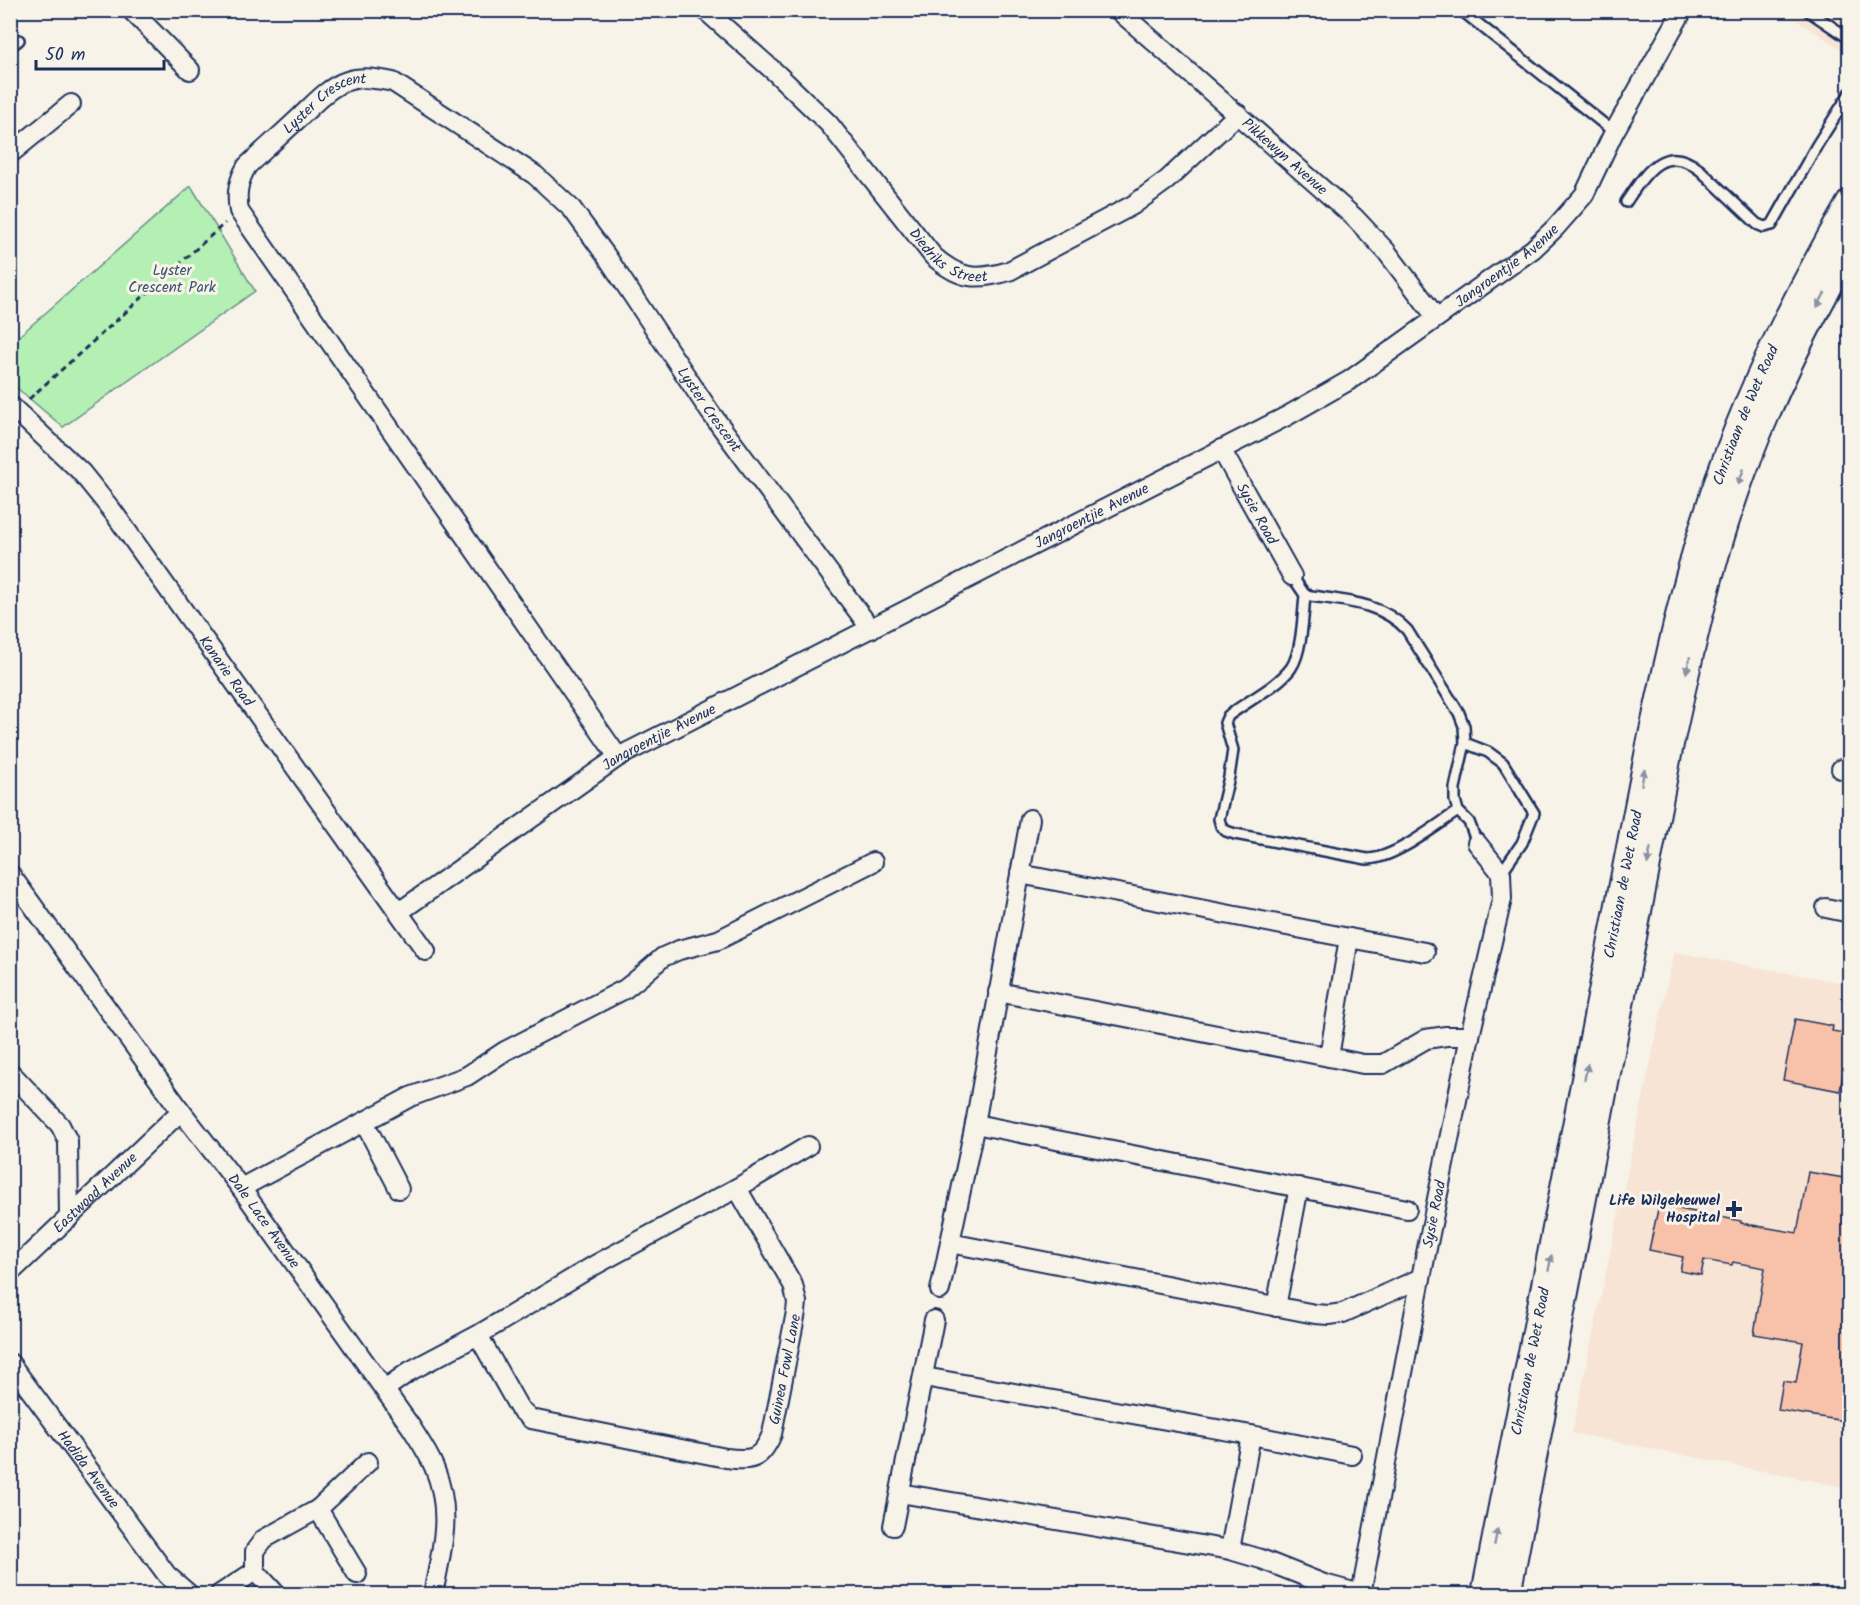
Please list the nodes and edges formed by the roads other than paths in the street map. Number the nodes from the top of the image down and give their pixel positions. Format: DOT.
graph roads {
  1 [pos="131,10"];
  2 [pos="705,10"];
  3 [pos="1118,10"];
  4 [pos="1461,10"];
  5 [pos="1807,10"];
  6 [pos="1679,12"];
  7 [pos="1850,39"];
  8 [pos="19,40"];
  9 [pos="10,47"];
  10 [pos="190,70"];
  11 [pos="1850,93"];
  12 [pos="71,104"];
  13 [pos="1238,114"];
  14 [pos="1614,132"];
  15 [pos="10,154"];
  16 [pos="1626,202"];
  17 [pos="1850,203"];
  18 [pos="1850,249"];
  19 [pos="1436,317"];
  20 [pos="14,407"];
  21 [pos="1221,449"];
  22 [pos="1292,576"];
  23 [pos="1305,595"];
  24 [pos="872,629"];
  25 [pos="1465,743"];
  26 [pos="618,757"];
  27 [pos="1458,811"];
  28 [pos="1030,819"];
  29 [pos="1477,843"];
  30 [pos="873,862"];
  31 [pos="1501,873"];
  32 [pos="10,874"];
  33 [pos="1020,874"];
  34 [pos="1826,908"];
  35 [pos="399,912"];
  36 [pos="1850,913"];
  37 [pos="1349,938"];
  38 [pos="426,951"];
  39 [pos="1425,952"];
  40 [pos="998,992"];
  41 [pos="1470,1036"];
  42 [pos="1329,1057"];
  43 [pos="10,1072"];
  44 [pos="181,1111"];
  45 [pos="364,1122"];
  46 [pos="975,1124"];
  47 [pos="808,1146"];
  48 [pos="1299,1187"];
  49 [pos="241,1188"];
  50 [pos="737,1188"];
  51 [pos="399,1189"];
  52 [pos="1407,1209"];
  53 [pos="69,1218"];
  54 [pos="950,1243"];
  55 [pos="10,1273"];
  56 [pos="1421,1278"];
  57 [pos="940,1290"];
  58 [pos="1276,1307"];
  59 [pos="934,1320"];
  60 [pos="478,1335"];
  61 [pos="10,1363"];
  62 [pos="924,1377"];
  63 [pos="385,1389"];
  64 [pos="1251,1435"];
  65 [pos="1352,1455"];
  66 [pos="368,1462"];
  67 [pos="900,1493"];
  68 [pos="318,1509"];
  69 [pos="894,1526"];
  70 [pos="1230,1550"];
  71 [pos="255,1571"];
  72 [pos="357,1574"];
  73 [pos="189,1594"];
  74 [pos="220,1594"];
  75 [pos="276,1594"];
  76 [pos="433,1594"];
  77 [pos="1361,1594"];
  78 [pos="1485,1594"];
  79 [pos="1507,1594"];
  1 -- 10 [label="street"];
  2 -- 13 [label="street, Diedriks Street"];
  3 -- 13 [label="street, Pikkewyn Avenue"];
  4 -- 14 [label="lane"];
  5 -- 7 [label="lane"];
  6 -- 14 [label="street, Jangroentjie Avenue"];
  8 -- 9 [label="lane"];
  11 -- 16 [label="lane"];
  12 -- 15 [label="street"];
  13 -- 19 [label="street, Pikkewyn Avenue"];
  14 -- 19 [label="street, Jangroentjie Avenue"];
  78 -- 17 [label="main road, Christiaan de Wet Road, one-way"];
  18 -- 79 [label="main road, Christiaan de Wet Road, one-way"];
  19 -- 21 [label="street, Jangroentjie Avenue"];
  20 -- 35 [label="street, Kanarie Road"];
  21 -- 22 [label="street, Sysie Road"];
  21 -- 24 [label="street, Jangroentjie Avenue"];
  22 -- 23 [label="lane"];
  23 -- 25 [label="lane"];
  23 -- 27 [label="lane"];
  24 -- 26 [label="street, Jangroentjie Avenue"];
  24 -- 26 [label="street, Lyster Crescent"];
  25 -- 27 [label="lane"];
  25 -- 31 [label="lane"];
  26 -- 35 [label="street, Jangroentjie Avenue"];
  27 -- 29 [label="lane"];
  28 -- 33 [label="street"];
  29 -- 31 [label="street"];
  30 -- 45 [label="street"];
  31 -- 41 [label="street, Sysie Road"];
  32 -- 44 [label="street, Dale Lace Avenue"];
  33 -- 37 [label="street"];
  33 -- 40 [label="street"];
  34 -- 36 [label="street"];
  35 -- 38 [label="street, Kanarie Road"];
  37 -- 39 [label="street"];
  37 -- 42 [label="street"];
  40 -- 42 [label="street"];
  40 -- 46 [label="street"];
  41 -- 42 [label="street"];
  41 -- 56 [label="street, Sysie Road"];
  43 -- 53 [label="street"];
  44 -- 49 [label="street, Dale Lace Avenue"];
  44 -- 53 [label="street, Eastwood Avenue"];
  45 -- 49 [label="street"];
  45 -- 51 [label="street"];
  46 -- 48 [label="street"];
  46 -- 54 [label="street"];
  47 -- 50 [label="street"];
  48 -- 52 [label="street"];
  48 -- 58 [label="street"];
  49 -- 63 [label="street, Dale Lace Avenue"];
  50 -- 60 [label="street"];
  50 -- 60 [label="street, Guinea Fowl Lane"];
  53 -- 55 [label="street, Eastwood Avenue"];
  54 -- 57 [label="street"];
  54 -- 58 [label="street"];
  56 -- 58 [label="street"];
  56 -- 77 [label="street, Sysie Road"];
  59 -- 62 [label="street"];
  60 -- 63 [label="street"];
  61 -- 73 [label="street, Hadida Avenue"];
  62 -- 64 [label="street"];
  62 -- 67 [label="street"];
  63 -- 76 [label="street, Dale Lace Avenue"];
  64 -- 65 [label="street"];
  64 -- 70 [label="street"];
  66 -- 68 [label="street"];
  67 -- 69 [label="street"];
  67 -- 70 [label="street"];
  68 -- 71 [label="street"];
  68 -- 72 [label="street"];
  70 -- 77 [label="street"];
  71 -- 74 [label="street"];
  71 -- 75 [label="street"];
}
